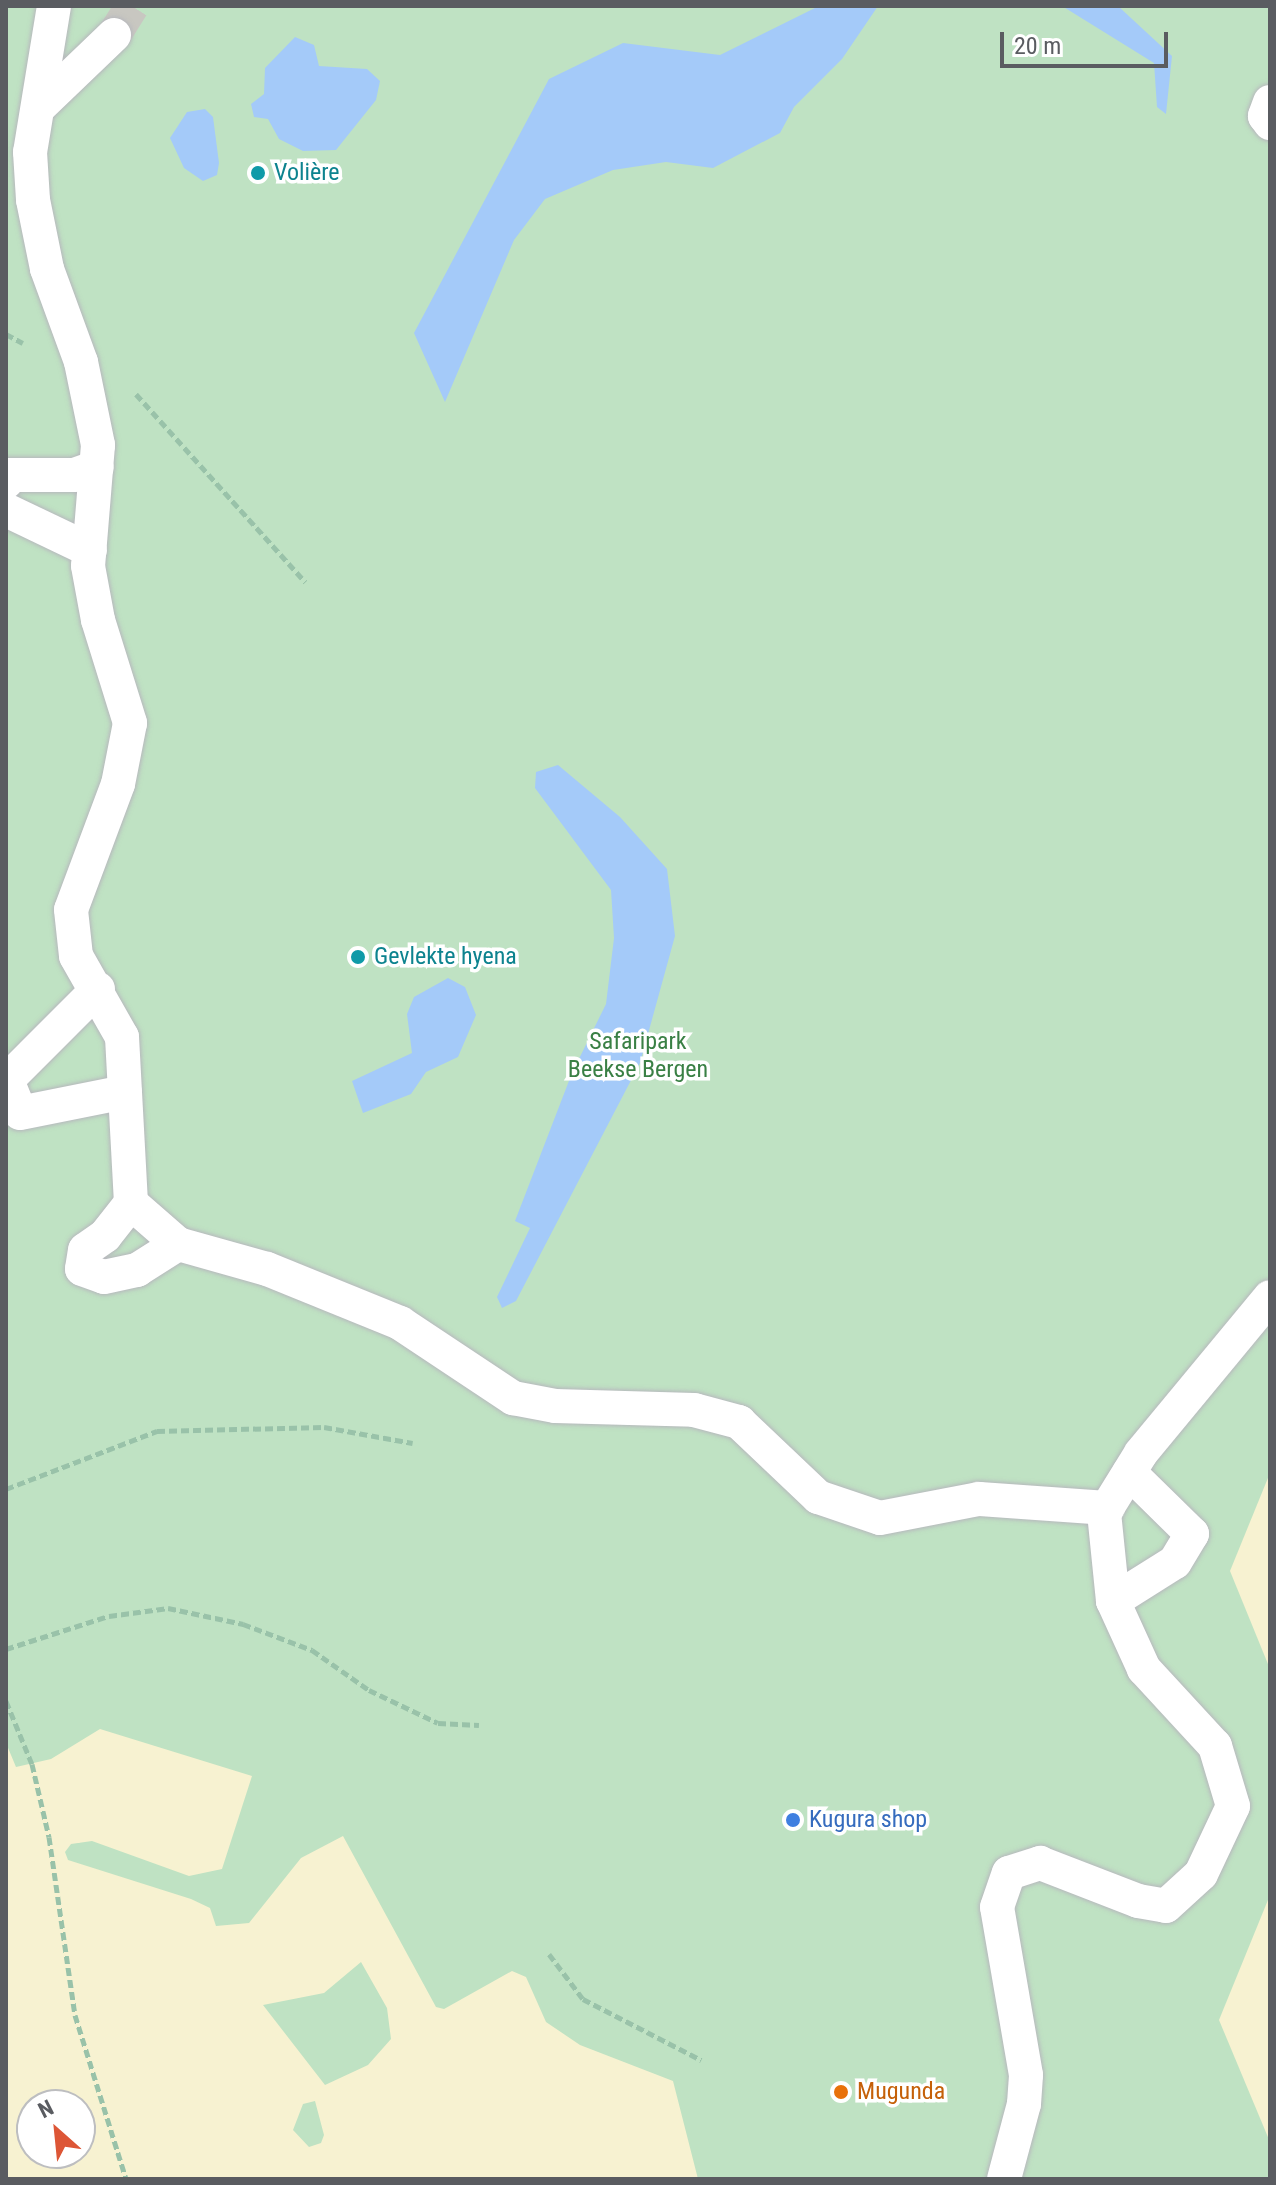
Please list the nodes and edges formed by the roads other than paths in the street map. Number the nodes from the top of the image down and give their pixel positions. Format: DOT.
graph roads {
  1 [pos="54,6"];
  2 [pos="114,35"];
  3 [pos="1270,102"];
  4 [pos="39,107"];
  5 [pos="1270,123"];
  6 [pos="97,467"];
  7 [pos="6,482"];
  8 [pos="6,510"];
  9 [pos="90,550"];
  10 [pos="98,989"];
  11 [pos="125,1092"];
  12 [pos="131,1203"];
  13 [pos="178,1244"];
  14 [pos="1270,1297"];
  15 [pos="1129,1472"];
  16 [pos="1108,1508"];
  17 [pos="1113,1601"];
  18 [pos="1004,2179"];
  1 -- 4 [label="street"];
  2 -- 4 [label="street"];
  3 -- 5 [label="street"];
  4 -- 6 [label="street"];
  6 -- 7 [label="street"];
  6 -- 9 [label="street"];
  8 -- 9 [label="street"];
  9 -- 10 [label="street"];
  10 -- 11 [label="street"];
  10 -- 11 [label="street"];
  11 -- 12 [label="street"];
  12 -- 13 [label="street"];
  12 -- 13 [label="street"];
  13 -- 16 [label="street"];
  14 -- 15 [label="street"];
  15 -- 16 [label="street"];
  15 -- 17 [label="street"];
  16 -- 17 [label="street"];
  17 -- 18 [label="street"];
}
